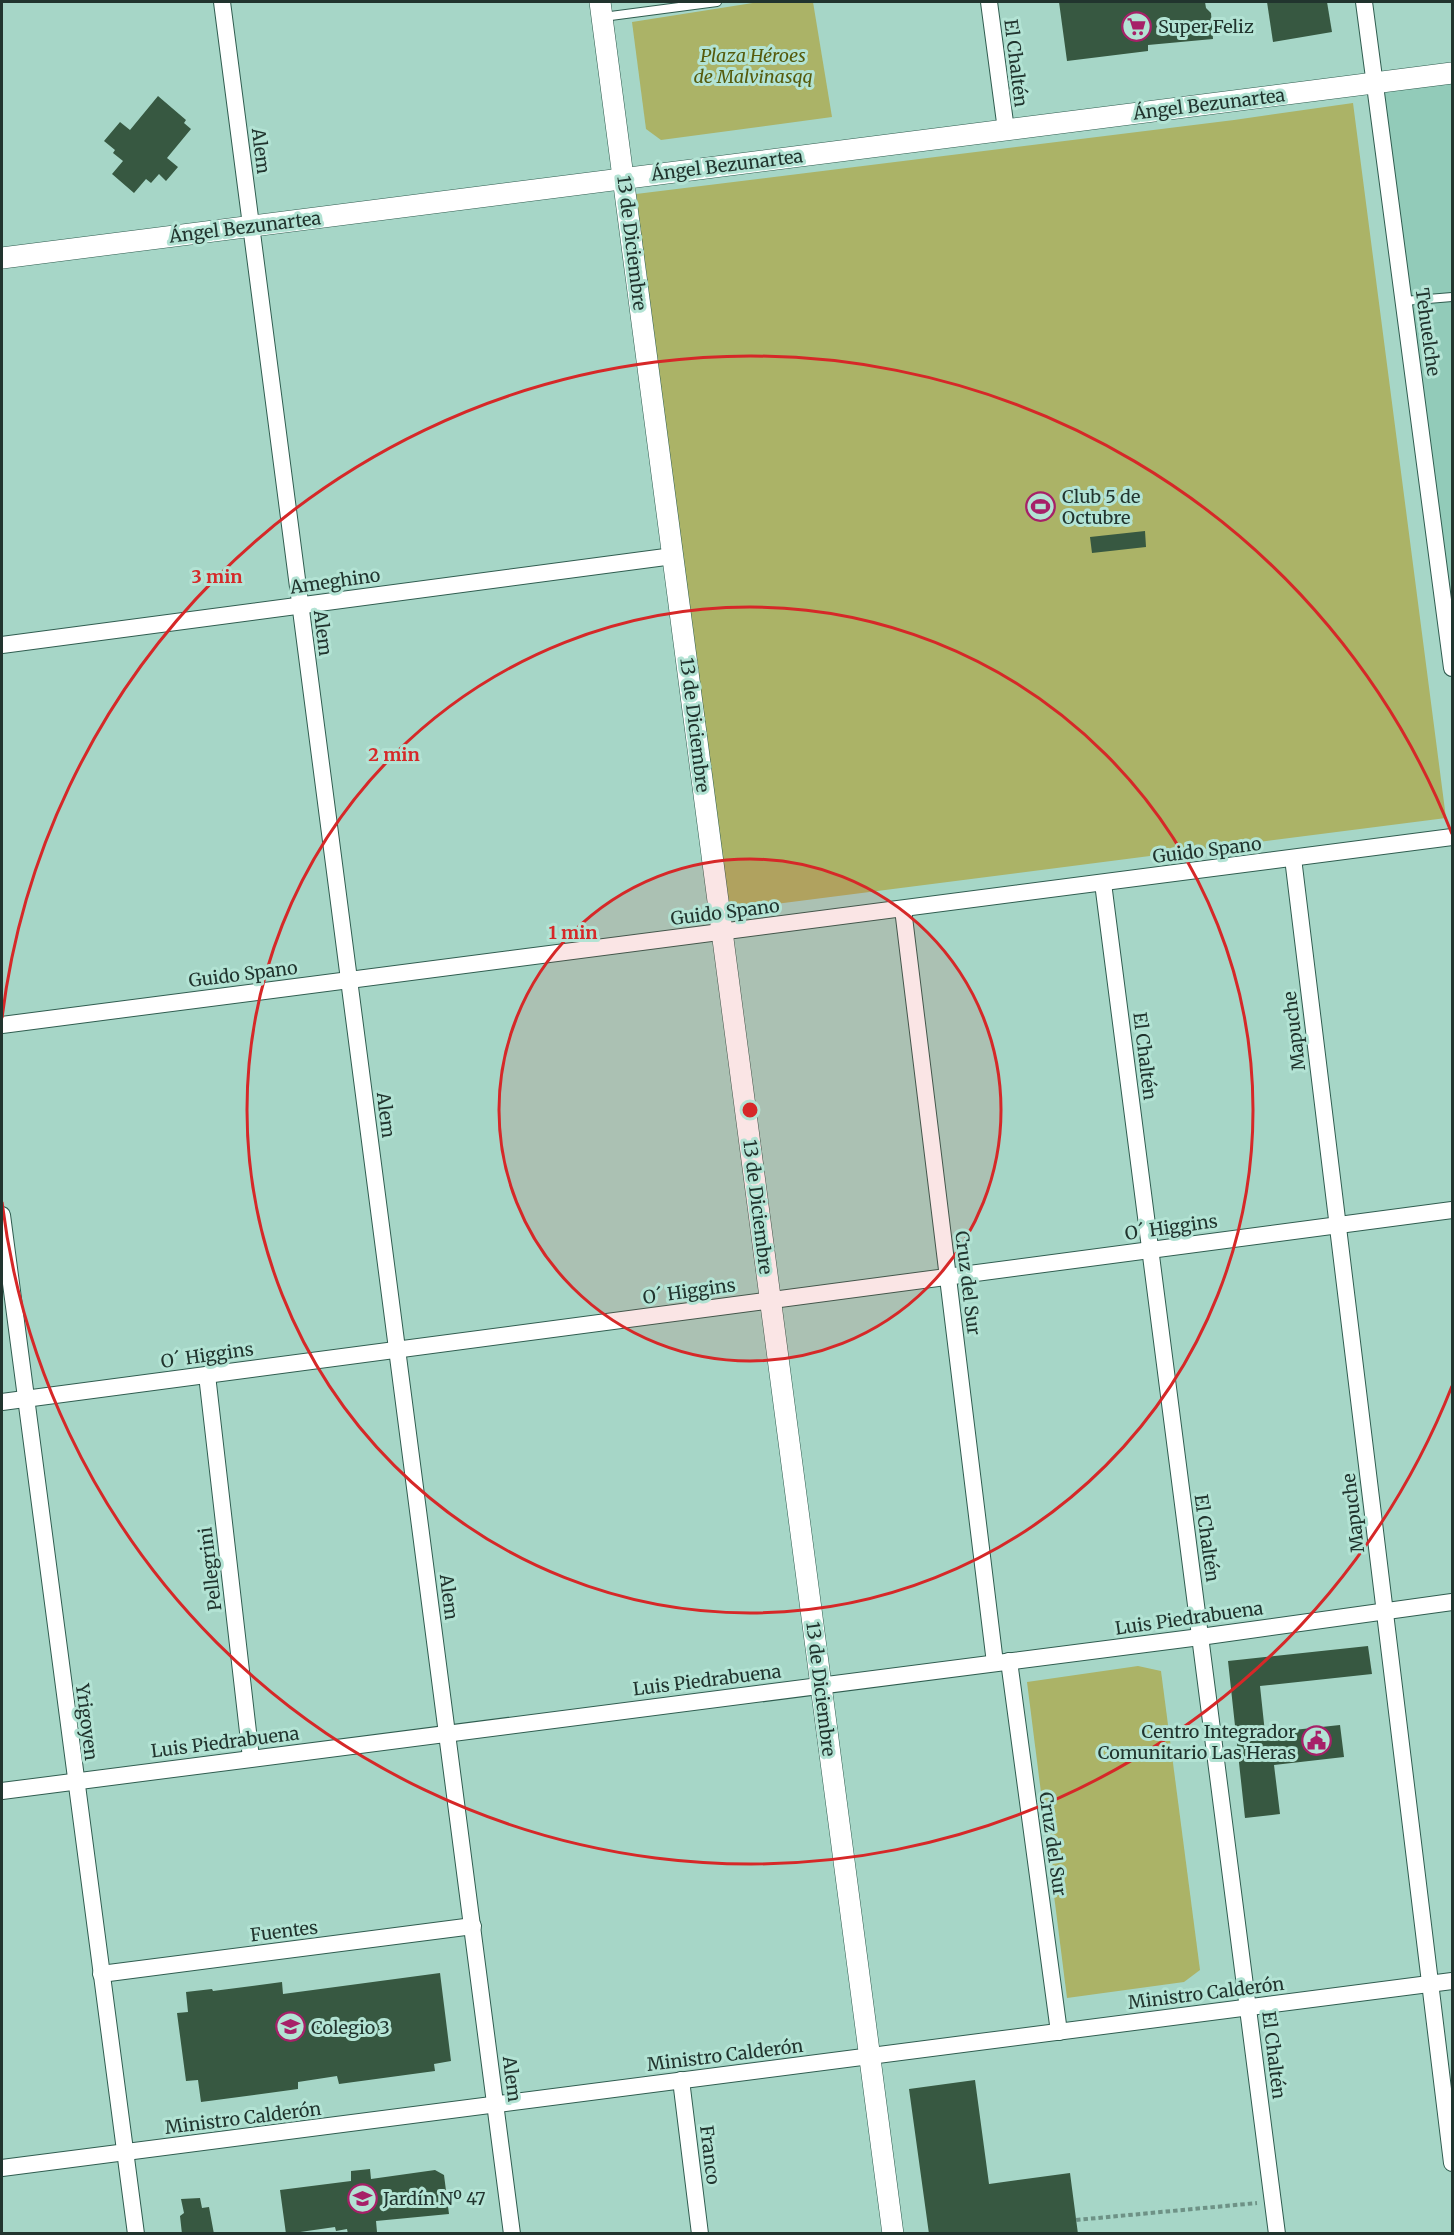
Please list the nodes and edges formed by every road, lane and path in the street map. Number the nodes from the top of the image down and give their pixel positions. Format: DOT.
graph roads {
  1 [pos="222,2"];
  2 [pos="717,2"];
  3 [pos="989,2"];
  4 [pos="1364,2"];
  5 [pos="601,9"];
  6 [pos="1452,73"];
  7 [pos="1375,83"];
  8 [pos="1006,130"];
  9 [pos="623,178"];
  10 [pos="251,226"];
  11 [pos="2,258"];
  12 [pos="1452,297"];
  13 [pos="1404,301"];
  14 [pos="673,556"];
  15 [pos="300,605"];
  16 [pos="2,645"];
  17 [pos="1452,668"];
  18 [pos="1452,837"];
  19 [pos="1293,858"];
  20 [pos="1103,883"];
  21 [pos="903,909"];
  22 [pos="722,932"];
  23 [pos="349,980"];
  24 [pos="2,1025"];
  25 [pos="1452,1210"];
  26 [pos="2,1215"];
  27 [pos="1338,1225"];
  28 [pos="1149,1250"];
  29 [pos="948,1277"];
  30 [pos="770,1300"];
  31 [pos="397,1350"];
  32 [pos="207,1375"];
  33 [pos="26,1399"];
  34 [pos="2,1402"];
  35 [pos="1452,1602"];
  36 [pos="1384,1610"];
  37 [pos="1200,1637"];
  38 [pos="1002,1662"];
  39 [pos="821,1685"];
  40 [pos="447,1733"];
  41 [pos="251,1758"];
  42 [pos="76,1781"];
  43 [pos="2,1791"];
  44 [pos="472,1926"];
  45 [pos="100,1974"];
  46 [pos="1452,1981"];
  47 [pos="1430,1984"];
  48 [pos="1248,2007"];
  49 [pos="1059,2032"];
  50 [pos="869,2056"];
  51 [pos="681,2080"];
  52 [pos="496,2104"];
  53 [pos="126,2152"];
  54 [pos="1452,2163"];
  55 [pos="2,2168"];
  56 [pos="1273,2201"];
  57 [pos="1076,2220"];
  58 [pos="136,2234"];
  59 [pos="512,2234"];
  60 [pos="700,2234"];
  61 [pos="893,2234"];
  62 [pos="1277,2234"];
  1 -- 10 [label="street, Alem"];
  2 -- 5 [label="lane"];
  3 -- 8 [label="street, El Chaltén"];
  4 -- 7 [label="street, Tehuelche"];
  5 -- 9 [label="street, 13 de Diciembre"];
  6 -- 7 [label="street, Ángel Bezunartea"];
  7 -- 8 [label="street, Ángel Bezunartea"];
  7 -- 13 [label="street, Tehuelche"];
  8 -- 9 [label="street, Ángel Bezunartea"];
  9 -- 10 [label="street, Ángel Bezunartea"];
  9 -- 14 [label="street, 13 de Diciembre"];
  10 -- 11 [label="street, Ángel Bezunartea"];
  10 -- 15 [label="street, Alem"];
  12 -- 13 [label="lane"];
  13 -- 17 [label="street, Tehuelche"];
  14 -- 15 [label="street, Ameghino"];
  14 -- 22 [label="street, 13 de Diciembre"];
  15 -- 16 [label="street, Ameghino"];
  15 -- 23 [label="street, Alem"];
  18 -- 19 [label="street, Guido Spano"];
  19 -- 20 [label="street, Guido Spano"];
  19 -- 27 [label="street, Mapuche"];
  20 -- 21 [label="street, Guido Spano"];
  20 -- 28 [label="street, El Chaltén"];
  21 -- 22 [label="street, Guido Spano"];
  21 -- 29 [label="street, Cruz del Sur"];
  22 -- 23 [label="street, Guido Spano"];
  22 -- 30 [label="street, 13 de Diciembre"];
  23 -- 24 [label="street, Guido Spano"];
  23 -- 31 [label="street, Alem"];
  25 -- 27 [label="street, O´ Higgins"];
  26 -- 33 [label="street, Yrigoyen"];
  27 -- 28 [label="street, O´ Higgins"];
  27 -- 36 [label="street, Mapuche"];
  28 -- 29 [label="street, O´ Higgins"];
  28 -- 37 [label="street, El Chaltén"];
  29 -- 30 [label="street, O´ Higgins"];
  29 -- 38 [label="street, Cruz del Sur"];
  30 -- 31 [label="street, O´ Higgins"];
  30 -- 39 [label="street, 13 de Diciembre"];
  31 -- 32 [label="street, O´ Higgins"];
  31 -- 40 [label="street, Alem"];
  32 -- 33 [label="street, O´ Higgins"];
  32 -- 41 [label="street, Pellegrini"];
  33 -- 34 [label="street, O´ Higgins"];
  33 -- 42 [label="street, Yrigoyen"];
  35 -- 36 [label="street, Luis Piedrabuena"];
  36 -- 37 [label="street, Luis Piedrabuena"];
  36 -- 47 [label="street, Mapuche"];
  37 -- 38 [label="street, Luis Piedrabuena"];
  37 -- 48 [label="street, El Chaltén"];
  38 -- 39 [label="street, Luis Piedrabuena"];
  38 -- 49 [label="street, Cruz del Sur"];
  39 -- 40 [label="street, Luis Piedrabuena"];
  39 -- 50 [label="street, 13 de Diciembre"];
  40 -- 41 [label="street, Luis Piedrabuena"];
  40 -- 44 [label="street, Alem"];
  41 -- 42 [label="street, Luis Piedrabuena"];
  42 -- 43 [label="street, Luis Piedrabuena"];
  42 -- 45 [label="street, Yrigoyen"];
  44 -- 45 [label="street, Fuentes"];
  44 -- 52 [label="street, Alem"];
  45 -- 53 [label="street, Yrigoyen"];
  46 -- 47 [label="street, Ministro Calderón"];
  47 -- 48 [label="street, Ministro Calderón"];
  47 -- 54 [label="street, Mapuche"];
  48 -- 49 [label="street, Ministro Calderón"];
  48 -- 56 [label="street, El Chaltén"];
  49 -- 50 [label="street, Ministro Calderón"];
  50 -- 51 [label="street, Ministro Calderón"];
  50 -- 61 [label="street, 13 de Diciembre"];
  51 -- 52 [label="street, Ministro Calderón"];
  51 -- 60 [label="street, Franco"];
  52 -- 53 [label="street, Ministro Calderón"];
  52 -- 59 [label="street, Alem"];
  53 -- 55 [label="street, Ministro Calderón"];
  53 -- 58 [label="street, Yrigoyen"];
  56 -- 57 [label="path"];
  56 -- 62 [label="street, El Chaltén"];
}
